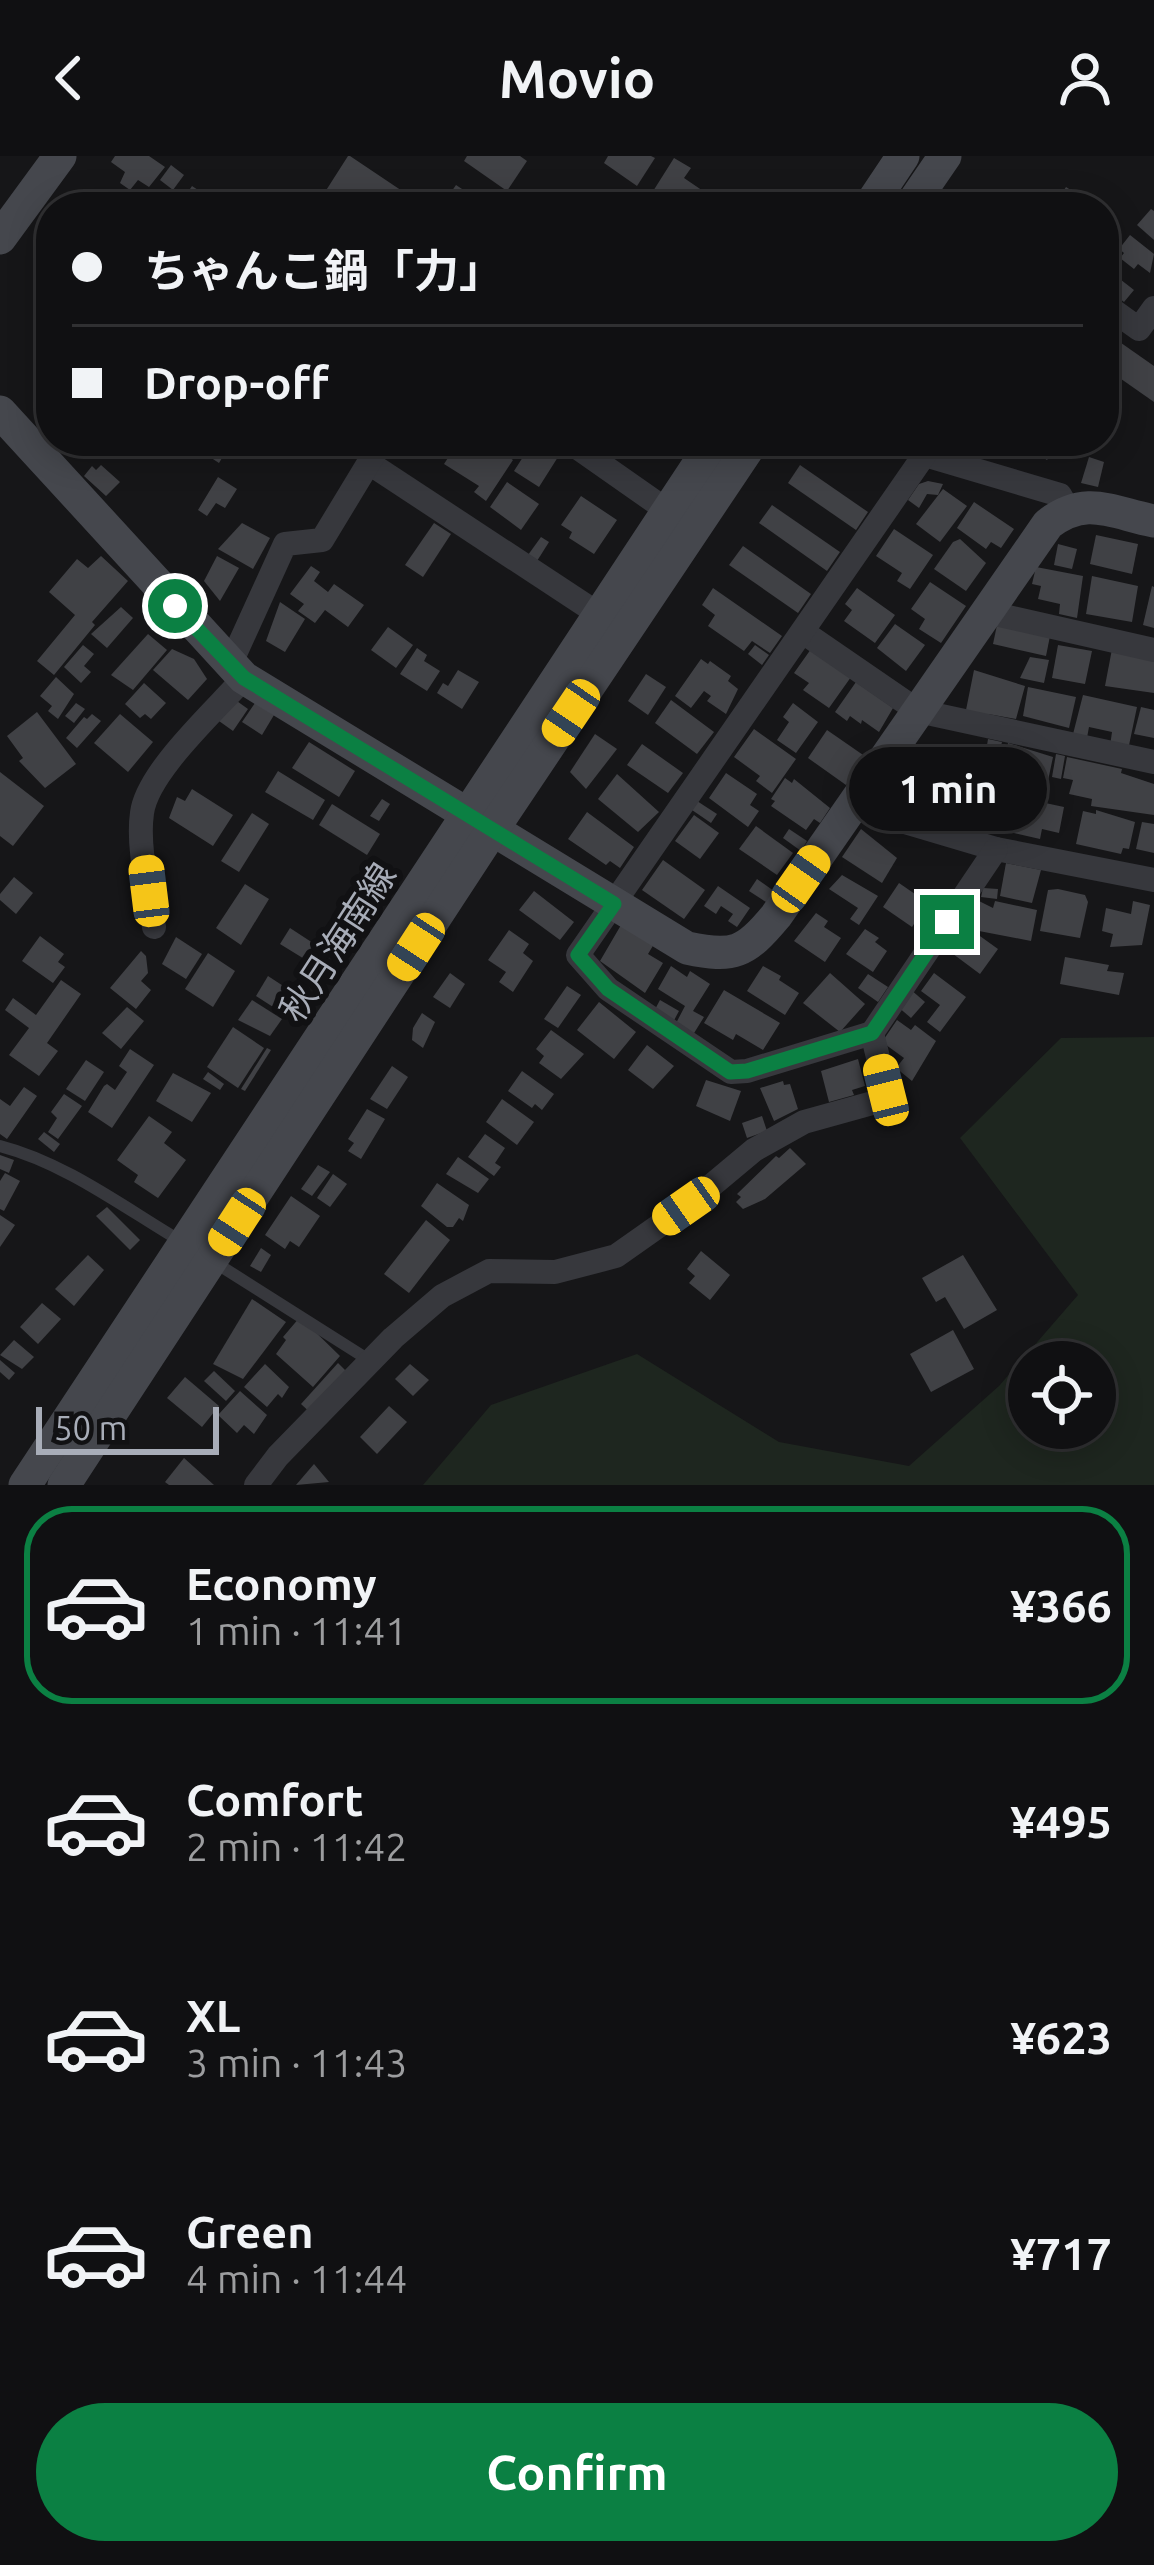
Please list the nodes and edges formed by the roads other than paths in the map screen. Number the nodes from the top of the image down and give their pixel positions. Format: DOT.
graph roads {
  1 [pos="60,156"];
  2 [pos="903,156"];
  3 [pos="945,156"];
  4 [pos="879,192"];
  5 [pos="920,192"];
  6 [pos="5,219"];
  7 [pos="1154,308"];
  8 [pos="1119,315"];
  9 [pos="0,412"];
  10 [pos="36,451"];
  11 [pos="40,456"];
  12 [pos="374,456"];
  13 [pos="381,456"];
  14 [pos="589,456"];
  15 [pos="705,456"];
  16 [pos="742,456"];
  17 [pos="923,456"];
  18 [pos="951,456"];
  19 [pos="1068,508"];
  20 [pos="668,511"];
  21 [pos="1154,521"];
  22 [pos="986,612"];
  23 [pos="600,615"];
  24 [pos="802,632"];
  25 [pos="1154,650"];
  26 [pos="237,671"];
  27 [pos="918,711"];
  28 [pos="1154,762"];
  29 [pos="851,806"];
  30 [pos="480,822"];
  31 [pos="997,849"];
  32 [pos="1154,880"];
  33 [pos="614,904"];
  34 [pos="154,927"];
  35 [pos="872,1033"];
  36 [pos="0,1147"];
  37 [pos="199,1252"];
  38 [pos="372,1362"];
  39 [pos="25,1485"];
  40 [pos="64,1485"];
  41 [pos="256,1485"];
  1 -- 6 [label="main road"];
  2 -- 4 [label="main road"];
  3 -- 5 [label="main road"];
  7 -- 8 [label="street"];
  9 -- 10 [label="main road"];
  11 -- 26 [label="main road"];
  12 -- 26 [label="street"];
  13 -- 23 [label="street"];
  14 -- 20 [label="street"];
  15 -- 20 [label="main road, 秋月海南線"];
  16 -- 30 [label="main road, 秋月海南線"];
  17 -- 24 [label="street"];
  18 -- 19 [label="street"];
  19 -- 21 [label="main road"];
  19 -- 22 [label="main road"];
  20 -- 23 [label="main road, 秋月海南線"];
  22 -- 25 [label="street"];
  22 -- 27 [label="main road"];
  23 -- 30 [label="main road, 秋月海南線"];
  24 -- 27 [label="street"];
  24 -- 33 [label="street"];
  26 -- 30 [label="main road"];
  26 -- 34 [label="street"];
  27 -- 28 [label="street"];
  27 -- 29 [label="main road"];
  29 -- 31 [label="street"];
  29 -- 33 [label="main road"];
  30 -- 33 [label="main road"];
  30 -- 37 [label="main road, 秋月海南線"];
  31 -- 32 [label="street"];
  31 -- 35 [label="street"];
  33 -- 35 [label="street"];
  35 -- 38 [label="street"];
  36 -- 37 [label="lane"];
  37 -- 38 [label="lane"];
  37 -- 39 [label="main road, 秋月海南線"];
  37 -- 40 [label="main road, 秋月海南線"];
  38 -- 41 [label="street"];
}
